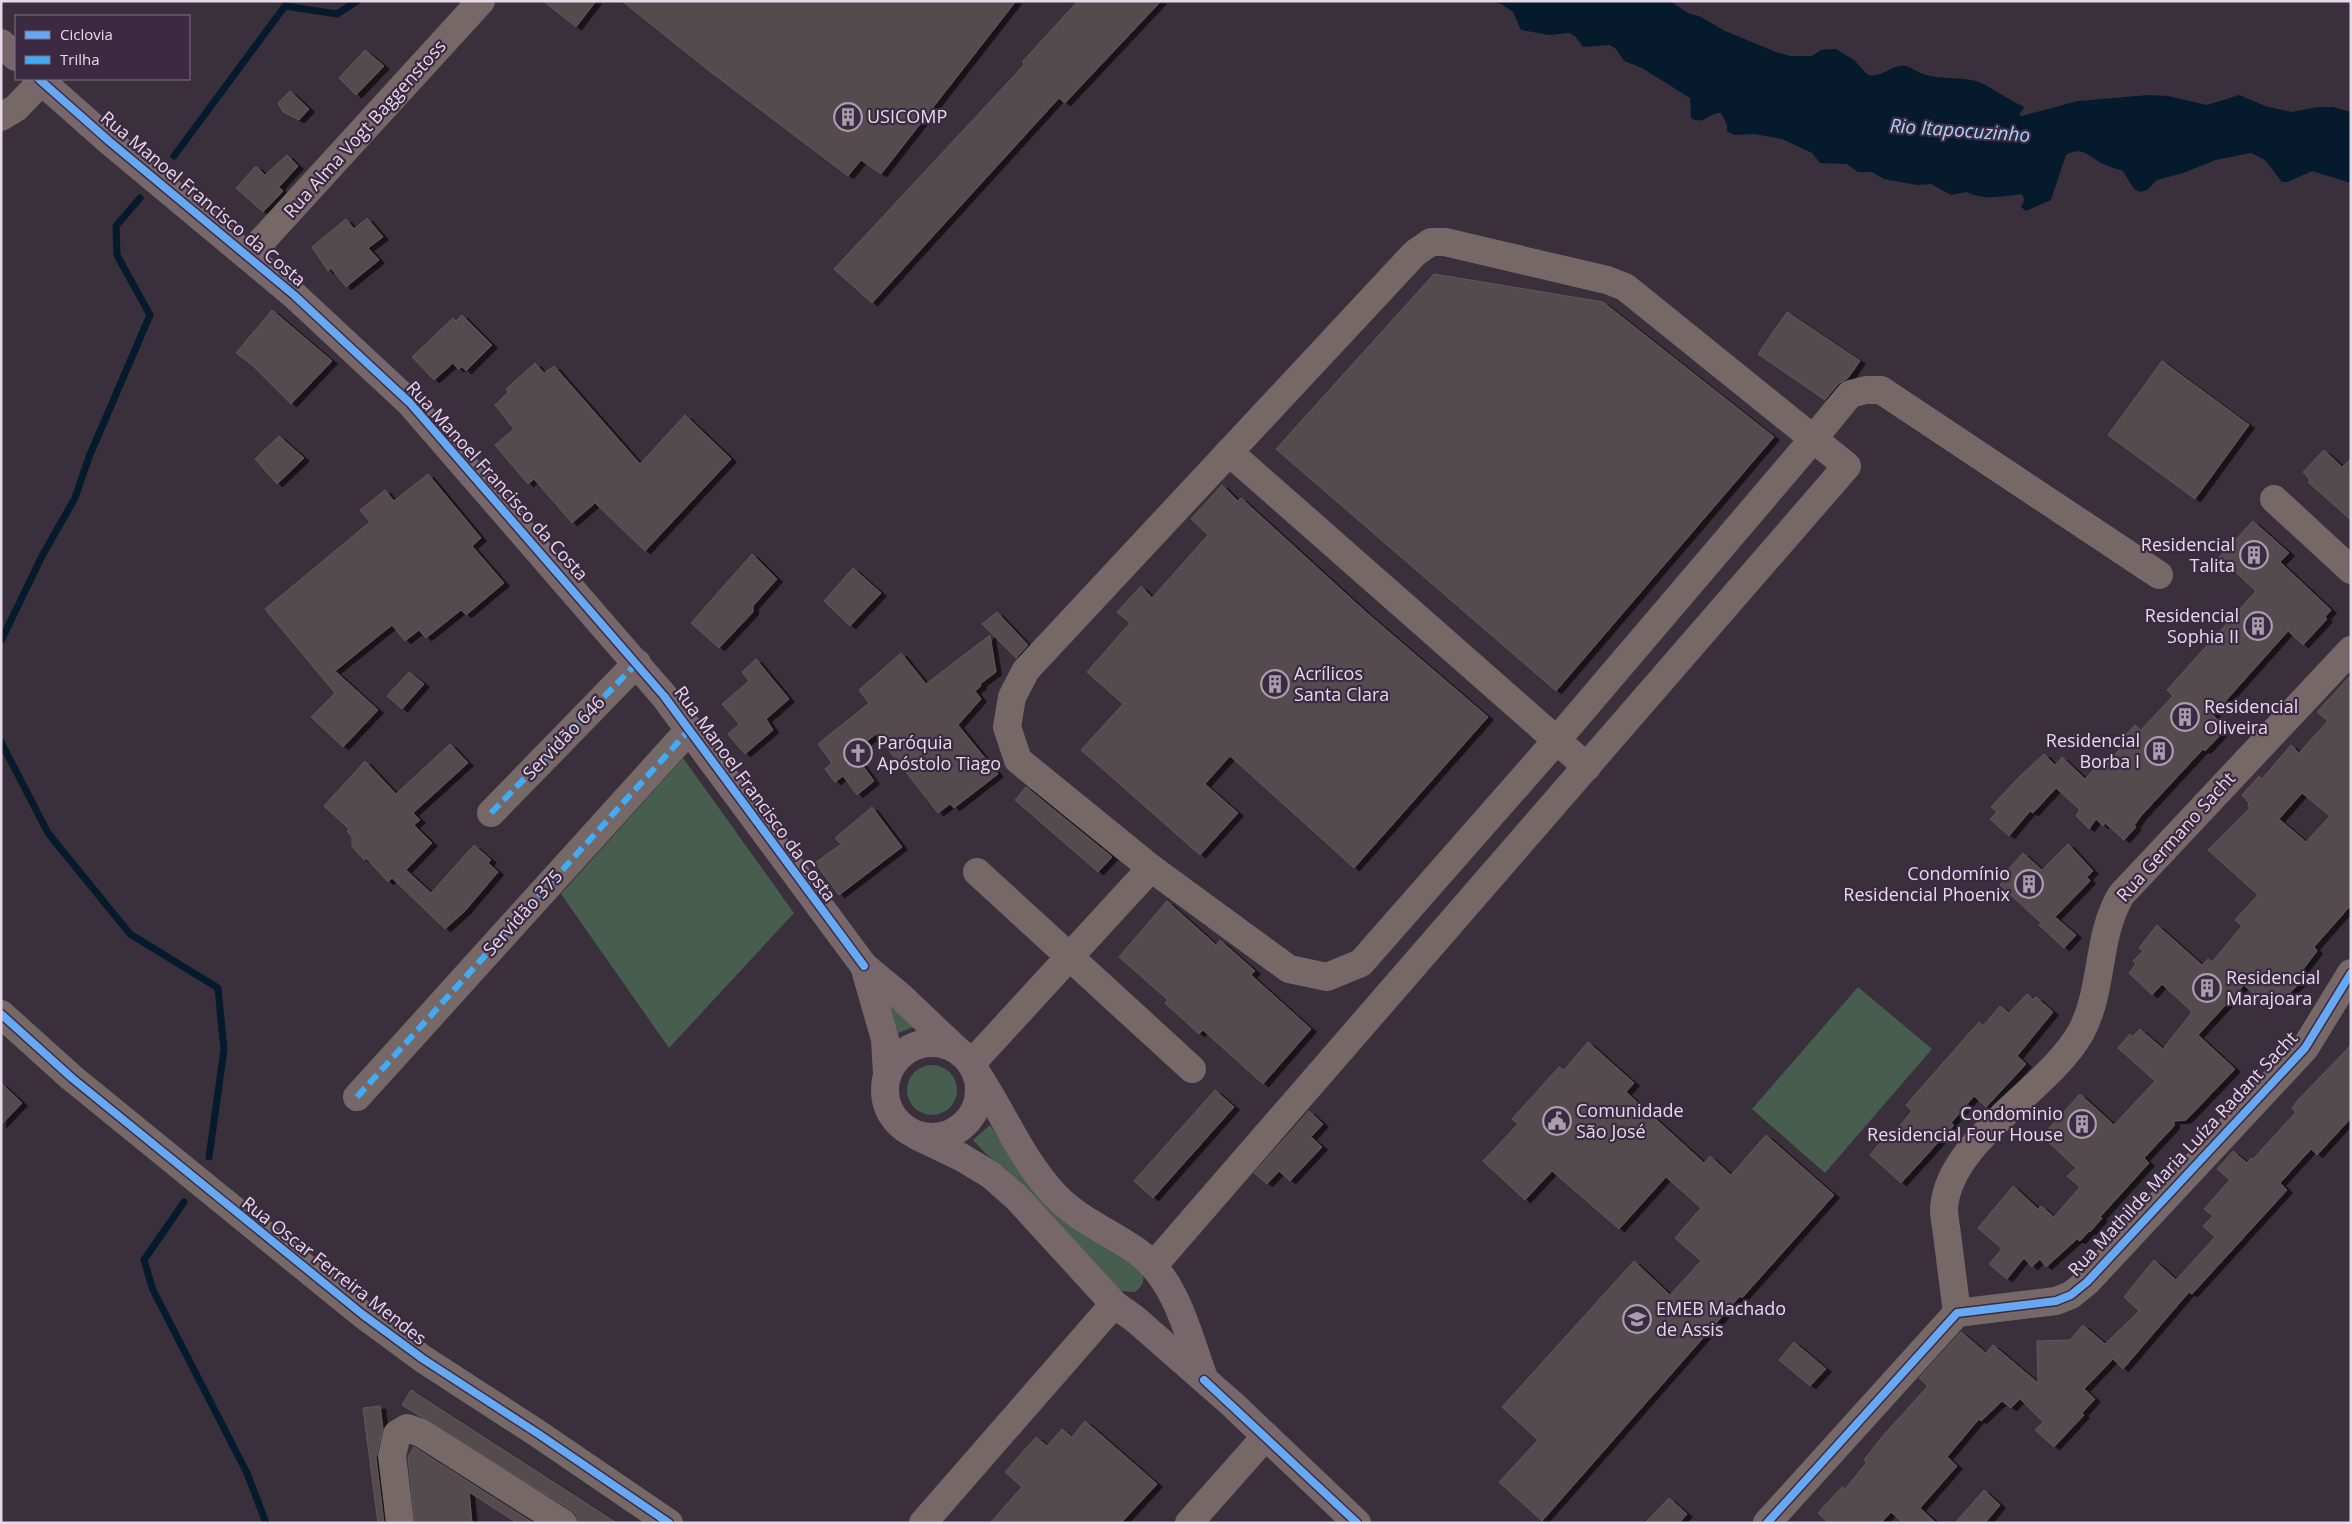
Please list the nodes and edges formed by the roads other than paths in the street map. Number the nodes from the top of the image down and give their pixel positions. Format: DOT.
graph roads {
  1 [pos="481,1"];
  2 [pos="1,43"];
  3 [pos="15,56"];
  4 [pos="41,80"];
  5 [pos="1,117"];
  6 [pos="248,256"];
  7 [pos="1814,438"];
  8 [pos="1229,452"];
  9 [pos="2274,499"];
  10 [pos="2351,570"];
  11 [pos="2159,575"];
  12 [pos="2351,650"];
  13 [pos="637,662"];
  14 [pos="690,729"];
  15 [pos="1556,741"];
  16 [pos="1587,767"];
  17 [pos="491,813"];
  18 [pos="1151,868"];
  19 [pos="977,872"];
  20 [pos="1069,957"];
  21 [pos="864,966"];
  22 [pos="2351,973"];
  23 [pos="1,1014"];
  24 [pos="967,1061"];
  25 [pos="1192,1069"];
  26 [pos="886,1074"];
  27 [pos="357,1097"];
  28 [pos="917,1136"];
  29 [pos="1154,1266"];
  30 [pos="1170,1290"];
  31 [pos="1124,1311"];
  32 [pos="1957,1313"];
  33 [pos="1204,1380"];
  34 [pos="1266,1436"];
  35 [pos="400,1523"];
  36 [pos="563,1523"];
  37 [pos="669,1523"];
  38 [pos="922,1523"];
  39 [pos="1189,1523"];
  40 [pos="1357,1523"];
  41 [pos="1767,1523"];
  1 -- 6 [label="street, Rua Alma Vogt Baggenstoss"];
  2 -- 3 [label="main road"];
  4 -- 5 [label="street"];
  4 -- 6 [label="main road, Rua Manoel Francisco da Costa"];
  6 -- 13 [label="main road, Rua Manoel Francisco da Costa"];
  7 -- 8 [label="street"];
  7 -- 11 [label="street"];
  7 -- 15 [label="street"];
  7 -- 16 [label="street"];
  8 -- 15 [label="street"];
  8 -- 18 [label="street"];
  9 -- 10 [label="street"];
  12 -- 32 [label="street, Rua Germano Sacht"];
  13 -- 14 [label="main road, Rua Manoel Francisco da Costa"];
  13 -- 17 [label="street, Servidão 646"];
  14 -- 21 [label="main road, Rua Manoel Francisco da Costa"];
  14 -- 27 [label="street, Servidão 375"];
  15 -- 16 [label="street"];
  15 -- 18 [label="street"];
  16 -- 29 [label="street"];
  18 -- 20 [label="street"];
  19 -- 20 [label="street"];
  20 -- 24 [label="street"];
  20 -- 25 [label="street"];
  21 -- 24 [label="main road, Rua Manoel Francisco da Costa"];
  21 -- 26 [label="main road, Rua Manoel Francisco da Costa"];
  22 -- 32 [label="street, Rua Mathilde Maria Luíza Radant Sacht"];
  23 -- 37 [label="street, Rua Oscar Ferreira Mendes"];
  24 -- 26 [label="main road"];
  24 -- 28 [label="main road"];
  24 -- 29 [label="main road, Rua Manoel Francisco da Costa"];
  26 -- 28 [label="main road"];
  28 -- 31 [label="main road"];
  29 -- 30 [label="main road, Rua Manoel Francisco da Costa"];
  30 -- 31 [label="main road"];
  30 -- 33 [label="main road, Rua Manoel Francisco da Costa"];
  31 -- 33 [label="main road"];
  31 -- 38 [label="street"];
  32 -- 41 [label="street"];
  33 -- 34 [label="main road, Rua Manoel Francisco da Costa"];
  34 -- 39 [label="street"];
  34 -- 40 [label="main road, Rua Manoel Francisco da Costa"];
  35 -- 36 [label="street"];
}
